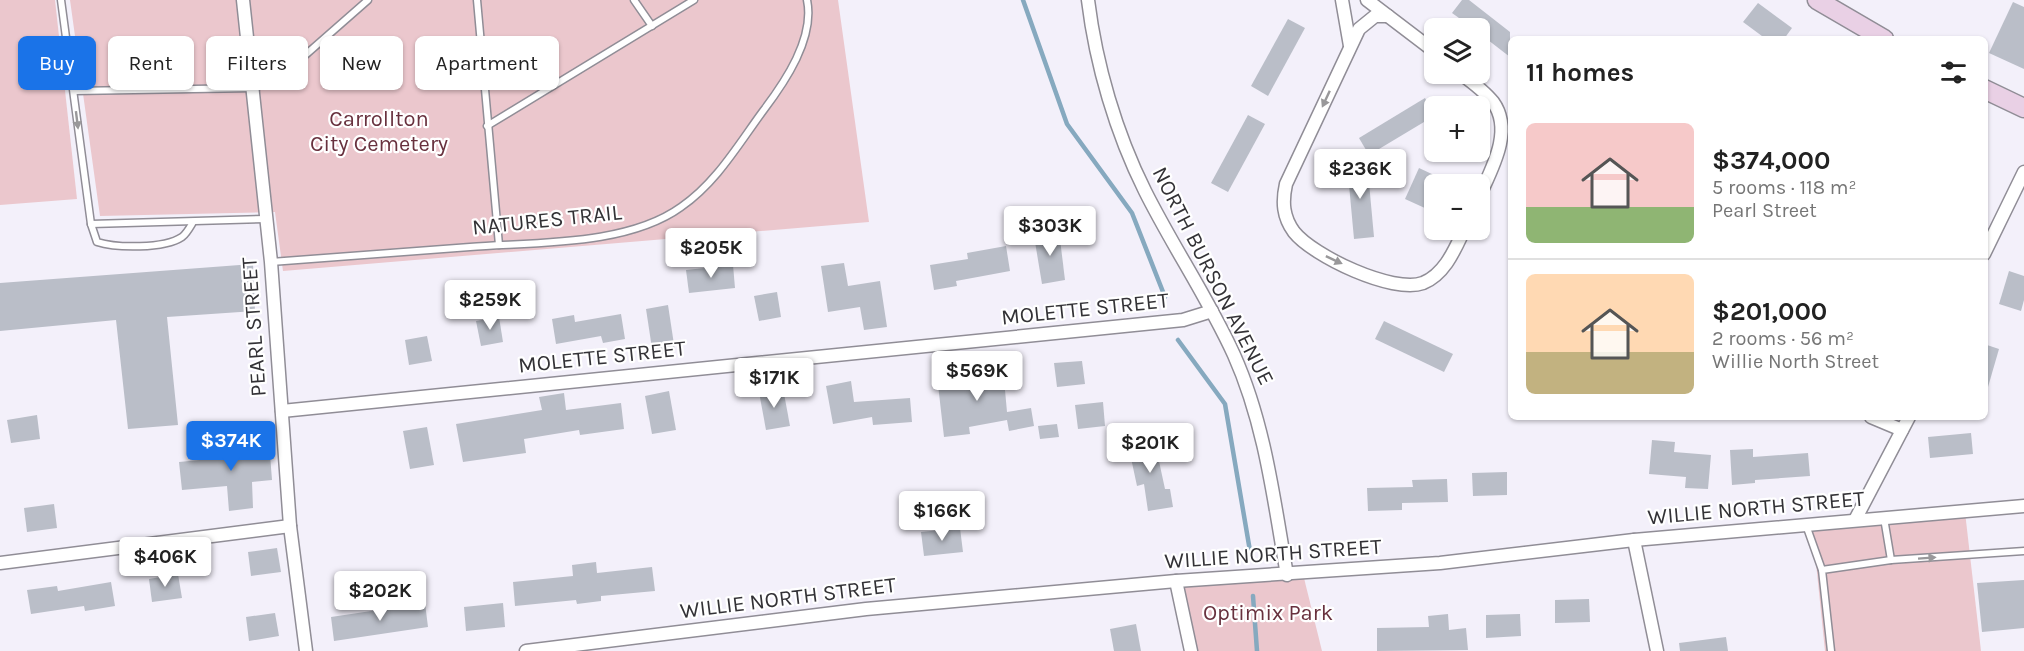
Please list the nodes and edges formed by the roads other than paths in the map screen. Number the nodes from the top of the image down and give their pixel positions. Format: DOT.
graph roads {
  1 [pos="61,0"];
  2 [pos="243,0"];
  3 [pos="368,0"];
  4 [pos="477,0"];
  5 [pos="634,0"];
  6 [pos="694,0"];
  7 [pos="807,0"];
  8 [pos="1088,0"];
  9 [pos="1342,0"];
  10 [pos="1367,0"];
  11 [pos="1817,0"];
  12 [pos="1388,16"];
  13 [pos="652,26"];
  14 [pos="247,36"];
  15 [pos="1879,36"];
  16 [pos="1424,43"];
  17 [pos="1350,46"];
  18 [pos="308,53"];
  19 [pos="1472,84"];
  20 [pos="206,89"];
  21 [pos="253,90"];
  22 [pos="74,91"];
  23 [pos="1988,91"];
  24 [pos="2024,108"];
  25 [pos="487,126"];
  26 [pos="2024,172"];
  27 [pos="1489,174"];
  28 [pos="267,219"];
  29 [pos="193,222"];
  30 [pos="92,224"];
  31 [pos="1459,240"];
  32 [pos="499,245"];
  33 [pos="1988,246"];
  34 [pos="271,262"];
  35 [pos="1212,311"];
  36 [pos="282,411"];
  37 [pos="1878,420"];
  38 [pos="1907,420"];
  39 [pos="1902,430"];
  40 [pos="2024,506"];
  41 [pos="1884,518"];
  42 [pos="1855,520"];
  43 [pos="1806,525"];
  44 [pos="290,526"];
  45 [pos="1634,540"];
  46 [pos="2024,551"];
  47 [pos="1891,561"];
  48 [pos="0,563"];
  49 [pos="1822,570"];
  50 [pos="1287,575"];
  51 [pos="1176,581"];
  52 [pos="545,650"];
  53 [pos="306,651"];
  54 [pos="526,651"];
  55 [pos="1191,651"];
  56 [pos="1657,651"];
  57 [pos="1831,651"];
  1 -- 22 [label="lane"];
  2 -- 14 [label="street, PEARL STREET"];
  3 -- 18 [label="lane"];
  4 -- 25 [label="lane"];
  5 -- 13 [label="lane"];
  6 -- 13 [label="lane"];
  7 -- 32 [label="lane, NATURES TRAIL"];
  8 -- 35 [label="street, NORTH BURSON AVENUE"];
  9 -- 17 [label="street"];
  10 -- 12 [label="street"];
  11 -- 15 [label="main road"];
  12 -- 16 [label="street"];
  12 -- 17 [label="street"];
  13 -- 25 [label="lane"];
  17 -- 31 [label="street, one-way"];
  19 -- 27 [label="street"];
  20 -- 22 [label="lane"];
  21 -- 28 [label="street, PEARL STREET"];
  22 -- 30 [label="lane, one-way"];
  23 -- 24 [label="main road"];
  25 -- 32 [label="lane"];
  26 -- 33 [label="street"];
  28 -- 29 [label="lane"];
  28 -- 34 [label="street, PEARL STREET"];
  29 -- 30 [label="lane"];
  29 -- 30 [label="lane"];
  32 -- 34 [label="lane, NATURES TRAIL"];
  34 -- 36 [label="street, PEARL STREET"];
  35 -- 36 [label="street, MOLETTE STREET"];
  35 -- 50 [label="street, NORTH BURSON AVENUE"];
  36 -- 44 [label="street, PEARL STREET"];
  37 -- 39 [label="street"];
  38 -- 39 [label="street"];
  39 -- 42 [label="street"];
  40 -- 41 [label="street, WILLIE NORTH STREET"];
  41 -- 42 [label="street, WILLIE NORTH STREET"];
  41 -- 47 [label="lane"];
  42 -- 43 [label="street, WILLIE NORTH STREET"];
  43 -- 45 [label="street, WILLIE NORTH STREET"];
  43 -- 49 [label="lane"];
  44 -- 48 [label="street"];
  44 -- 53 [label="street, PEARL STREET"];
  45 -- 50 [label="street, WILLIE NORTH STREET"];
  45 -- 56 [label="street"];
  47 -- 46 [label="lane, one-way"];
  47 -- 49 [label="lane"];
  49 -- 57 [label="lane"];
  50 -- 51 [label="street, WILLIE NORTH STREET"];
  51 -- 52 [label="street, WILLIE NORTH STREET"];
  51 -- 55 [label="street"];
  52 -- 54 [label="street, WILLIE NORTH STREET"];
}
